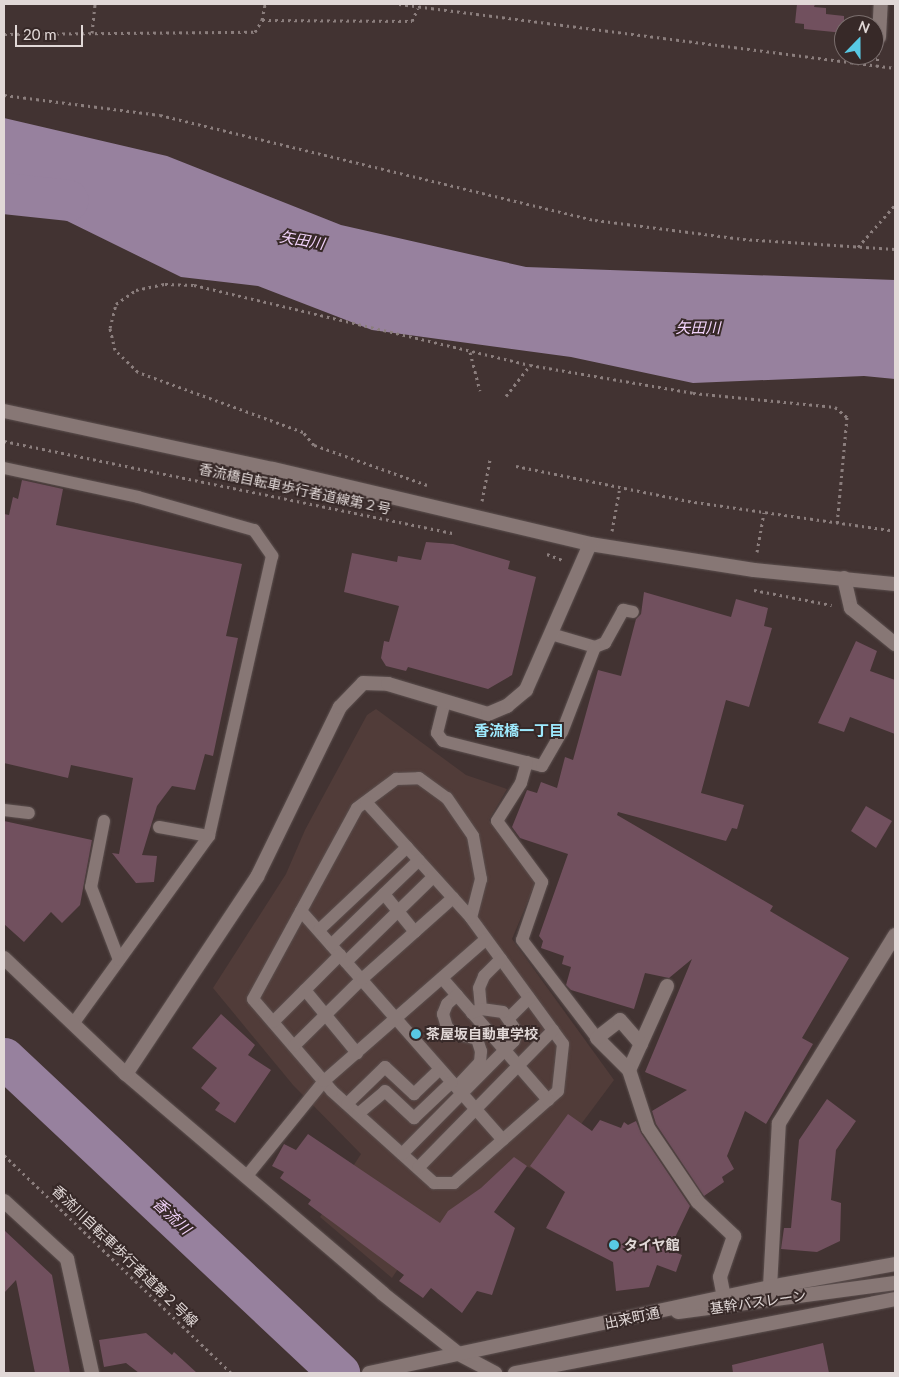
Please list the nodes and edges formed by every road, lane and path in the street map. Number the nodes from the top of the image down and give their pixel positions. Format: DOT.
graph roads {
  1 [pos="94,4"];
  2 [pos="265,4"];
  3 [pos="399,4"];
  4 [pos="418,8"];
  5 [pos="262,20"];
  6 [pos="4,34"];
  7 [pos="92,34"];
  8 [pos="895,68"];
  9 [pos="4,95"];
  10 [pos="895,205"];
  11 [pos="858,247"];
  12 [pos="895,249"];
  13 [pos="470,352"];
  14 [pos="530,365"];
  15 [pos="480,391"];
  16 [pos="506,396"];
  17 [pos="4,411"];
  18 [pos="4,440"];
  19 [pos="490,460"];
  20 [pos="516,466"];
  21 [pos="4,468"];
  22 [pos="432,486"];
  23 [pos="620,487"];
  24 [pos="474,499"];
  25 [pos="482,501"];
  26 [pos="490,503"];
  27 [pos="764,513"];
  28 [pos="838,525"];
  29 [pos="895,531"];
  30 [pos="461,534"];
  31 [pos="590,544"];
  32 [pos="609,547"];
  33 [pos="539,550"];
  34 [pos="581,566"];
  35 [pos="754,570"];
  36 [pos="844,578"];
  37 [pos="895,584"];
  38 [pos="633,612"];
  39 [pos="551,634"];
  40 [pos="895,644"];
  41 [pos="595,647"];
  42 [pos="445,701"];
  43 [pos="527,762"];
  44 [pos="366,802"];
  45 [pos="4,810"];
  46 [pos="29,813"];
  47 [pos="104,821"];
  48 [pos="159,827"];
  49 [pos="209,836"];
  50 [pos="407,847"];
  51 [pos="419,860"];
  52 [pos="433,877"];
  53 [pos="384,894"];
  54 [pos="453,898"];
  55 [pos="302,911"];
  56 [pos="398,911"];
  57 [pos="471,918"];
  58 [pos="319,930"];
  59 [pos="415,932"];
  60 [pos="895,935"];
  61 [pos="486,939"];
  62 [pos="331,945"];
  63 [pos="4,958"];
  64 [pos="343,958"];
  65 [pos="500,959"];
  66 [pos="119,960"];
  67 [pos="442,978"];
  68 [pos="362,980"];
  69 [pos="667,986"];
  70 [pos="305,990"];
  71 [pos="457,995"];
  72 [pos="529,998"];
  73 [pos="477,1011"];
  74 [pos="327,1016"];
  75 [pos="510,1017"];
  76 [pos="396,1019"];
  77 [pos="273,1022"];
  78 [pos="73,1024"];
  79 [pos="488,1030"];
  80 [pos="553,1030"];
  81 [pos="597,1038"];
  82 [pos="477,1039"];
  83 [pos="641,1044"];
  84 [pos="294,1046"];
  85 [pos="506,1050"];
  86 [pos="357,1052"];
  87 [pos="518,1066"];
  88 [pos="440,1068"];
  89 [pos="629,1070"];
  90 [pos="126,1074"];
  91 [pos="324,1081"];
  92 [pos="457,1088"];
  93 [pos="548,1100"];
  94 [pos="347,1104"];
  95 [pos="476,1109"];
  96 [pos="358,1114"];
  97 [pos="503,1140"];
  98 [pos="402,1154"];
  99 [pos="4,1155"];
  100 [pos="418,1168"];
  101 [pos="246,1177"];
  102 [pos="4,1201"];
  103 [pos="895,1264"];
  104 [pos="895,1283"];
  105 [pos="770,1287"];
  106 [pos="724,1297"];
  107 [pos="895,1299"];
  108 [pos="620,1320"];
  109 [pos="459,1354"];
  110 [pos="92,1373"];
  111 [pos="231,1373"];
  112 [pos="369,1373"];
  113 [pos="495,1373"];
  114 [pos="515,1373"];
  1 -- 7 [label="path"];
  2 -- 5 [label="path"];
  3 -- 4 [label="path"];
  4 -- 5 [label="path"];
  4 -- 8 [label="path"];
  5 -- 7 [label="path"];
  6 -- 7 [label="path"];
  9 -- 11 [label="path"];
  10 -- 11 [label="path"];
  11 -- 12 [label="path"];
  13 -- 14 [label="path"];
  13 -- 15 [label="path"];
  13 -- 22 [label="path"];
  14 -- 16 [label="path"];
  14 -- 28 [label="path"];
  17 -- 31 [label="street"];
  18 -- 30 [label="path, 香流橋自転車歩行者道線第２号"];
  19 -- 25 [label="path"];
  20 -- 23 [label="path"];
  21 -- 49 [label="lane"];
  23 -- 27 [label="path"];
  23 -- 32 [label="path"];
  24 -- 25 [label="path"];
  25 -- 26 [label="path"];
  27 -- 28 [label="path"];
  27 -- 35 [label="path"];
  28 -- 29 [label="path"];
  31 -- 32 [label="street"];
  31 -- 34 [label="street"];
  32 -- 35 [label="street"];
  33 -- 34 [label="path"];
  34 -- 39 [label="street"];
  35 -- 36 [label="street"];
  36 -- 37 [label="street"];
  36 -- 40 [label="street"];
  38 -- 41 [label="lane"];
  39 -- 41 [label="lane"];
  39 -- 42 [label="street"];
  41 -- 43 [label="lane"];
  42 -- 43 [label="lane"];
  42 -- 90 [label="street"];
  43 -- 81 [label="lane"];
  44 -- 50 [label="lane"];
  44 -- 55 [label="lane"];
  44 -- 57 [label="lane"];
  45 -- 46 [label="lane"];
  47 -- 66 [label="lane"];
  48 -- 49 [label="lane"];
  49 -- 66 [label="lane"];
  50 -- 51 [label="lane"];
  50 -- 58 [label="lane"];
  51 -- 52 [label="lane"];
  51 -- 53 [label="lane"];
  52 -- 54 [label="lane"];
  52 -- 56 [label="lane"];
  53 -- 56 [label="lane"];
  53 -- 62 [label="lane"];
  54 -- 57 [label="lane"];
  54 -- 59 [label="lane"];
  55 -- 58 [label="lane"];
  55 -- 77 [label="lane"];
  56 -- 59 [label="lane"];
  56 -- 64 [label="lane"];
  57 -- 61 [label="lane"];
  58 -- 62 [label="lane"];
  59 -- 68 [label="lane"];
  60 -- 105 [label="street"];
  61 -- 65 [label="lane"];
  61 -- 67 [label="lane"];
  62 -- 64 [label="lane"];
  63 -- 78 [label="street"];
  64 -- 68 [label="lane"];
  64 -- 70 [label="lane"];
  65 -- 72 [label="lane"];
  65 -- 73 [label="lane"];
  66 -- 78 [label="lane"];
  67 -- 71 [label="lane"];
  67 -- 76 [label="lane"];
  68 -- 74 [label="lane"];
  68 -- 76 [label="lane"];
  69 -- 83 [label="street"];
  70 -- 74 [label="lane"];
  70 -- 77 [label="lane"];
  71 -- 73 [label="lane"];
  71 -- 82 [label="lane"];
  72 -- 75 [label="lane"];
  72 -- 80 [label="lane"];
  73 -- 75 [label="lane"];
  73 -- 79 [label="lane"];
  74 -- 84 [label="lane"];
  74 -- 86 [label="lane"];
  75 -- 85 [label="lane"];
  76 -- 86 [label="lane"];
  76 -- 88 [label="lane"];
  77 -- 84 [label="lane"];
  78 -- 90 [label="street"];
  79 -- 82 [label="lane"];
  79 -- 85 [label="lane"];
  80 -- 87 [label="lane"];
  80 -- 93 [label="lane"];
  81 -- 83 [label="street"];
  81 -- 89 [label="street"];
  82 -- 92 [label="lane"];
  83 -- 89 [label="street"];
  84 -- 91 [label="lane"];
  85 -- 87 [label="lane"];
  85 -- 92 [label="lane"];
  86 -- 91 [label="lane"];
  87 -- 93 [label="lane"];
  87 -- 95 [label="lane"];
  88 -- 92 [label="lane"];
  88 -- 94 [label="lane"];
  89 -- 106 [label="street"];
  90 -- 101 [label="street"];
  91 -- 94 [label="lane"];
  91 -- 101 [label="lane"];
  92 -- 95 [label="lane"];
  92 -- 96 [label="lane"];
  92 -- 98 [label="lane"];
  93 -- 97 [label="lane"];
  94 -- 96 [label="lane"];
  95 -- 97 [label="lane"];
  95 -- 100 [label="lane"];
  96 -- 98 [label="lane"];
  97 -- 100 [label="lane"];
  98 -- 100 [label="lane"];
  99 -- 111 [label="path, 香流川自転車歩行者道第２号線"];
  101 -- 109 [label="street"];
  102 -- 110 [label="street"];
  103 -- 105 [label="street, 出来町通"];
  104 -- 108 [label="street, 基幹バスレーン"];
  105 -- 106 [label="street, 出来町通"];
  106 -- 108 [label="street, 出来町通"];
  107 -- 114 [label="street"];
  108 -- 109 [label="street, 出来町通"];
  109 -- 112 [label="street, 出来町通"];
  109 -- 113 [label="street"];
}
